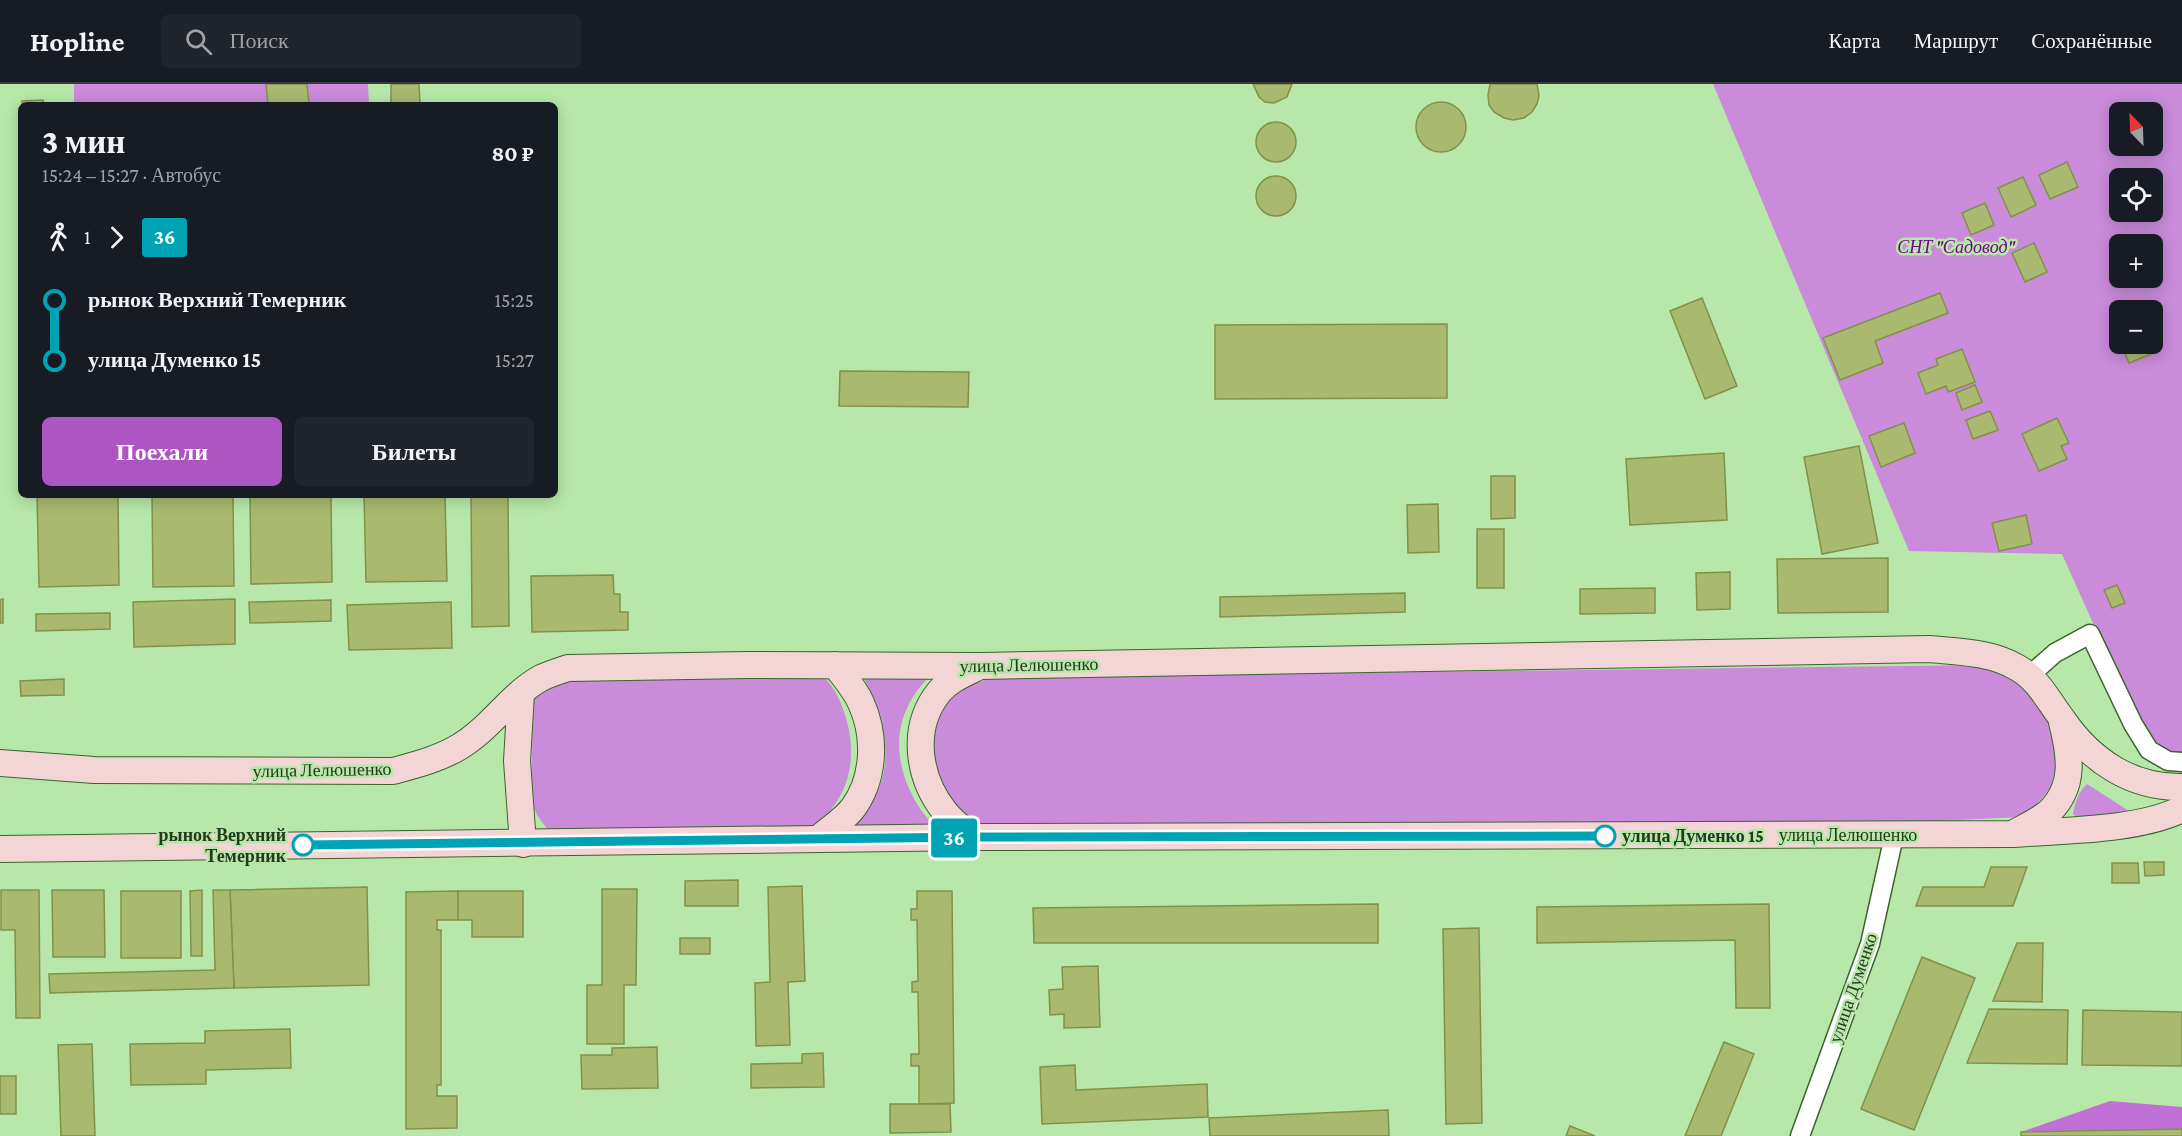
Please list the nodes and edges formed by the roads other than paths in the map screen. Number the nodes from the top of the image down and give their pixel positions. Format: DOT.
graph roads {
  1 [pos="835,665"];
  2 [pos="981,666"];
  3 [pos="2029,676"];
  4 [pos="521,693"];
  5 [pos="2061,719"];
  6 [pos="2182,762"];
  7 [pos="0,763"];
  8 [pos="2182,787"];
  9 [pos="2182,809"];
  10 [pos="2013,834"];
  11 [pos="1894,836"];
  12 [pos="972,837"];
  13 [pos="818,839"];
  14 [pos="523,844"];
  15 [pos="0,849"];
  16 [pos="1800,1136"];
  1 -- 2 [label="street, улица Лелюшенко"];
  1 -- 4 [label="street, улица Лелюшенко"];
  1 -- 13 [label="street"];
  2 -- 3 [label="street, улица Лелюшенко"];
  2 -- 12 [label="street"];
  3 -- 5 [label="street, улица Лелюшенко"];
  3 -- 6 [label="street"];
  4 -- 7 [label="street, улица Лелюшенко"];
  4 -- 14 [label="street"];
  5 -- 8 [label="street"];
  5 -- 10 [label="street"];
  9 -- 10 [label="street, улица Лелюшенко"];
  10 -- 11 [label="street, улица Лелюшенко"];
  11 -- 12 [label="street, улица Лелюшенко"];
  11 -- 16 [label="street, улица Думенко"];
  12 -- 13 [label="street, улица Лелюшенко"];
  13 -- 14 [label="street, улица Лелюшенко"];
  14 -- 15 [label="street, улица Лелюшенко"];
}
